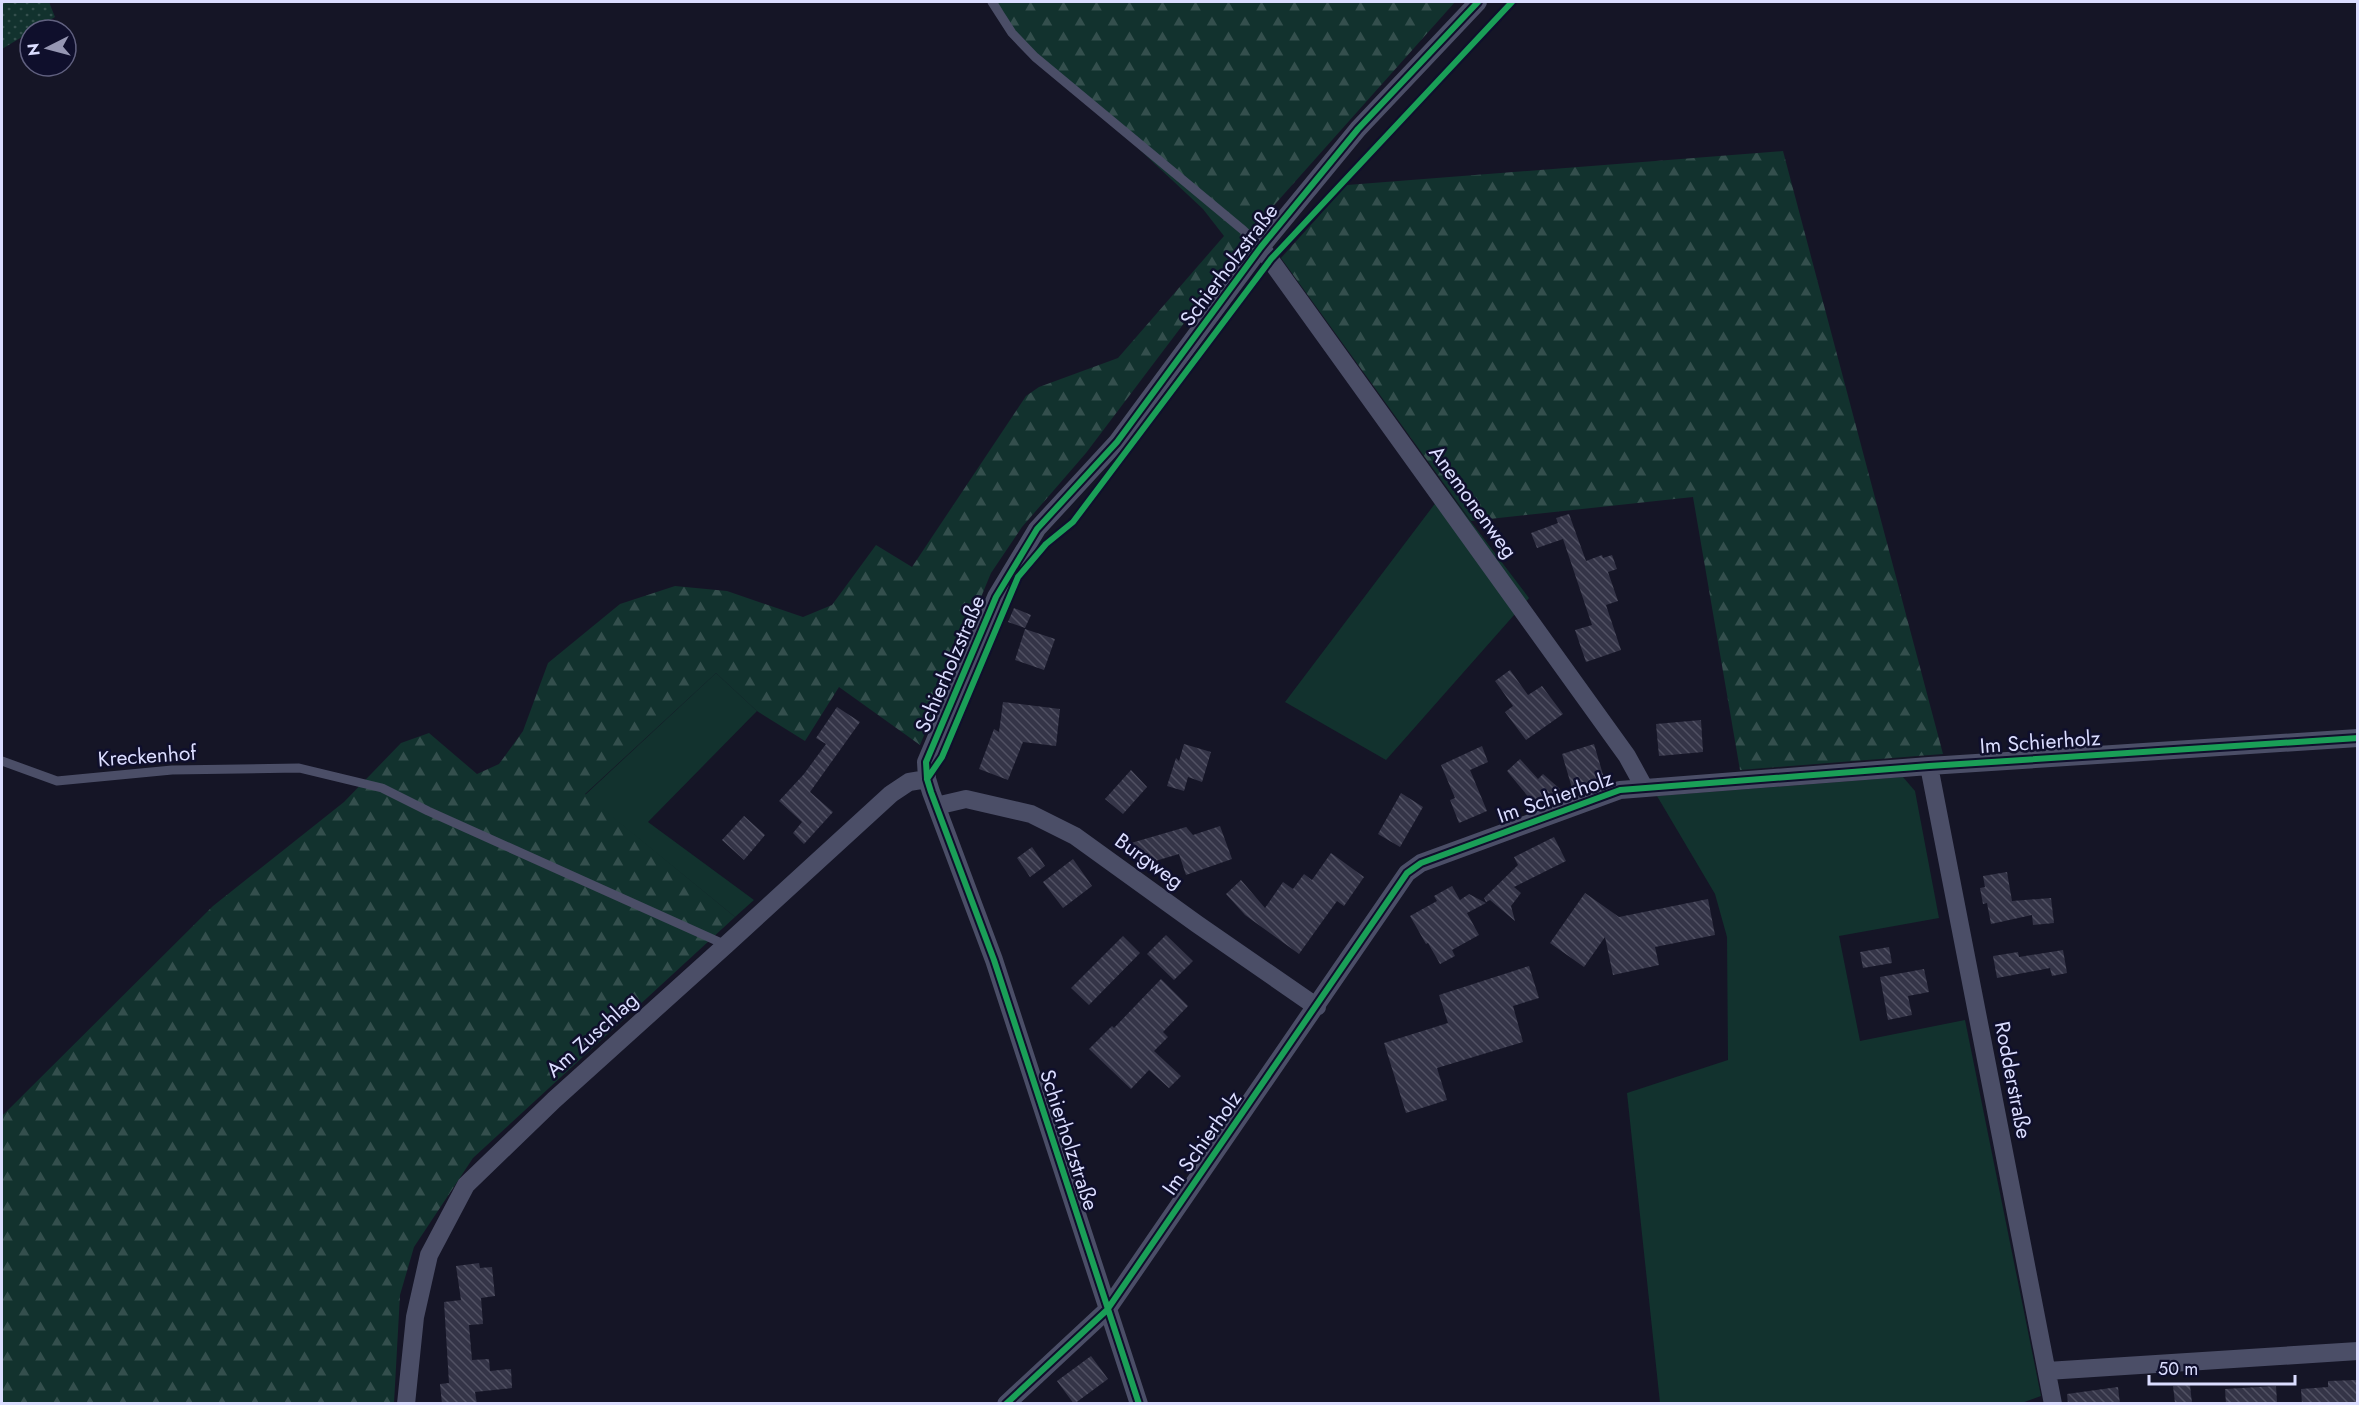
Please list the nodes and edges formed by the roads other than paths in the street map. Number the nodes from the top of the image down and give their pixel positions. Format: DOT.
graph roads {
  1 [pos="992,2"];
  2 [pos="1478,2"];
  3 [pos="1261,247"];
  4 [pos="2358,738"];
  5 [pos="2,761"];
  6 [pos="1929,766"];
  7 [pos="927,779"];
  8 [pos="1644,787"];
  9 [pos="936,806"];
  10 [pos="726,945"];
  11 [pos="1317,1007"];
  12 [pos="1107,1310"];
  13 [pos="2358,1351"];
  14 [pos="2047,1371"];
  15 [pos="406,1404"];
  16 [pos="1006,1404"];
  17 [pos="1139,1404"];
  18 [pos="2053,1404"];
  1 -- 3 [label="lane"];
  2 -- 3 [label="street, Schierholzstraße"];
  3 -- 7 [label="street, Schierholzstraße"];
  3 -- 8 [label="street, Anemonenweg"];
  4 -- 6 [label="street, Im Schierholz"];
  5 -- 10 [label="lane, Kreckenhof"];
  6 -- 8 [label="street, Im Schierholz"];
  6 -- 14 [label="street, Rodderstraße"];
  7 -- 9 [label="street, Schierholzstraße"];
  7 -- 10 [label="street, Am Zuschlag"];
  8 -- 11 [label="street, Im Schierholz"];
  9 -- 11 [label="street, Burgweg"];
  9 -- 12 [label="street, Schierholzstraße"];
  10 -- 15 [label="street, Am Zuschlag"];
  11 -- 12 [label="street, Im Schierholz"];
  12 -- 16 [label="street, Im Schierholz"];
  12 -- 17 [label="street, Schierholzstraße"];
  13 -- 14 [label="street"];
  14 -- 18 [label="street, Rodderstraße"];
}
